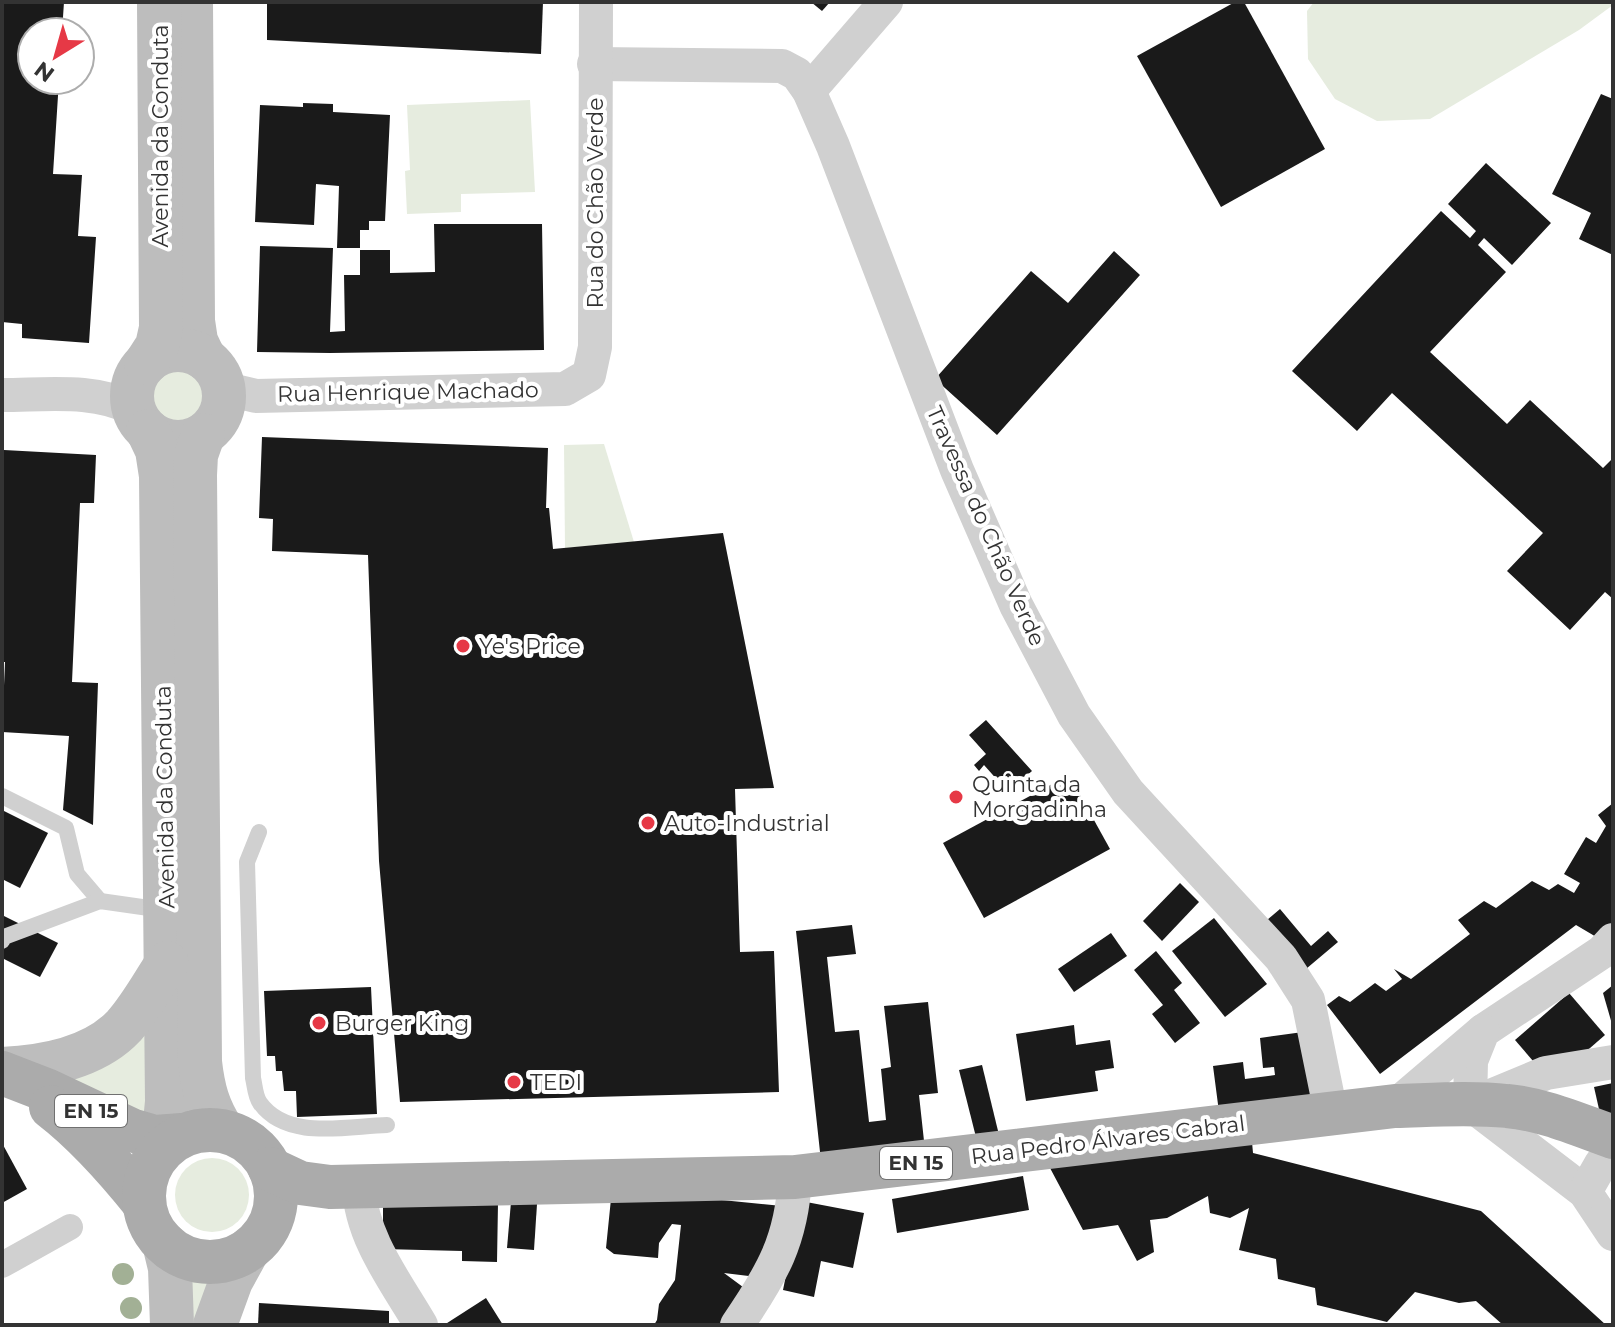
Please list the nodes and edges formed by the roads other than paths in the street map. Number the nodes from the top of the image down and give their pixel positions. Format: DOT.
graph roads {
  1 [pos="159,2"];
  2 [pos="191,2"];
  3 [pos="596,2"];
  4 [pos="886,2"];
  5 [pos="594,64"];
  6 [pos="809,91"];
  7 [pos="565,389"];
  8 [pos="2,395"];
  9 [pos="132,395"];
  10 [pos="220,397"];
  11 [pos="2,796"];
  12 [pos="259,832"];
  13 [pos="100,901"];
  14 [pos="167,910"];
  15 [pos="1613,940"];
  16 [pos="2,941"];
  17 [pos="167,963"];
  18 [pos="1483,1031"];
  19 [pos="1613,1062"];
  20 [pos="2,1073"];
  21 [pos="1470,1104"];
  22 [pos="1395,1106"];
  23 [pos="1331,1113"];
  24 [pos="387,1125"];
  25 [pos="1613,1137"];
  26 [pos="173,1154"];
  27 [pos="1613,1158"];
  28 [pos="270,1169"];
  29 [pos="795,1177"];
  30 [pos="359,1187"];
  31 [pos="1585,1192"];
  32 [pos="70,1227"];
  33 [pos="1613,1234"];
  34 [pos="256,1241"];
  35 [pos="164,1243"];
  36 [pos="2,1265"];
  37 [pos="172,1325"];
  38 [pos="215,1325"];
  39 [pos="421,1325"];
  40 [pos="737,1325"];
  1 -- 9 [label="main road, Avenida da Conduta"];
  2 -- 10 [label="main road, Avenida da Conduta"];
  3 -- 5 [label="street, Rua do Chão Verde"];
  4 -- 6 [label="street"];
  5 -- 6 [label="street, Travessa do Chão Verde"];
  5 -- 7 [label="street, Rua do Chão Verde"];
  6 -- 23 [label="street, Travessa do Chão Verde"];
  7 -- 10 [label="street, Rua Henrique Machado"];
  8 -- 9 [label="street"];
  9 -- 10 [label="main road"];
  9 -- 10 [label="main road"];
  9 -- 14 [label="main road, Avenida da Conduta"];
  10 -- 26 [label="main road, Avenida da Conduta"];
  11 -- 13 [label="lane"];
  12 -- 24 [label="lane"];
  13 -- 14 [label="lane"];
  13 -- 16 [label="lane"];
  14 -- 17 [label="main road, Avenida da Conduta"];
  15 -- 18 [label="street"];
  17 -- 20 [label="main road"];
  17 -- 26 [label="main road, Avenida da Conduta"];
  18 -- 21 [label="street"];
  18 -- 22 [label="street"];
  19 -- 21 [label="street"];
  20 -- 26 [label="main road, EN 15"];
  20 -- 26 [label="main road, EN 15"];
  21 -- 22 [label="main road, Rua Pedro Álvares Cabral / EN 15"];
  21 -- 25 [label="main road, Rua Pedro Álvares Cabral / EN 15"];
  21 -- 31 [label="street"];
  22 -- 23 [label="main road, Rua Pedro Álvares Cabral / EN 15"];
  23 -- 29 [label="main road, Rua Pedro Álvares Cabral / EN 15"];
  26 -- 28 [label="main road, EN 15"];
  26 -- 35 [label="main road, EN 15"];
  27 -- 31 [label="street"];
  28 -- 30 [label="main road, Rua Pedro Álvares Cabral / EN 15"];
  28 -- 34 [label="main road"];
  29 -- 30 [label="main road, Rua Pedro Álvares Cabral / EN 15"];
  29 -- 40 [label="street"];
  30 -- 34 [label="main road, Rua Pedro Álvares Cabral / EN 15"];
  30 -- 39 [label="street"];
  31 -- 33 [label="street"];
  32 -- 36 [label="street"];
  34 -- 35 [label="main road, EN 15"];
  34 -- 38 [label="main road"];
  35 -- 37 [label="main road"];
}
